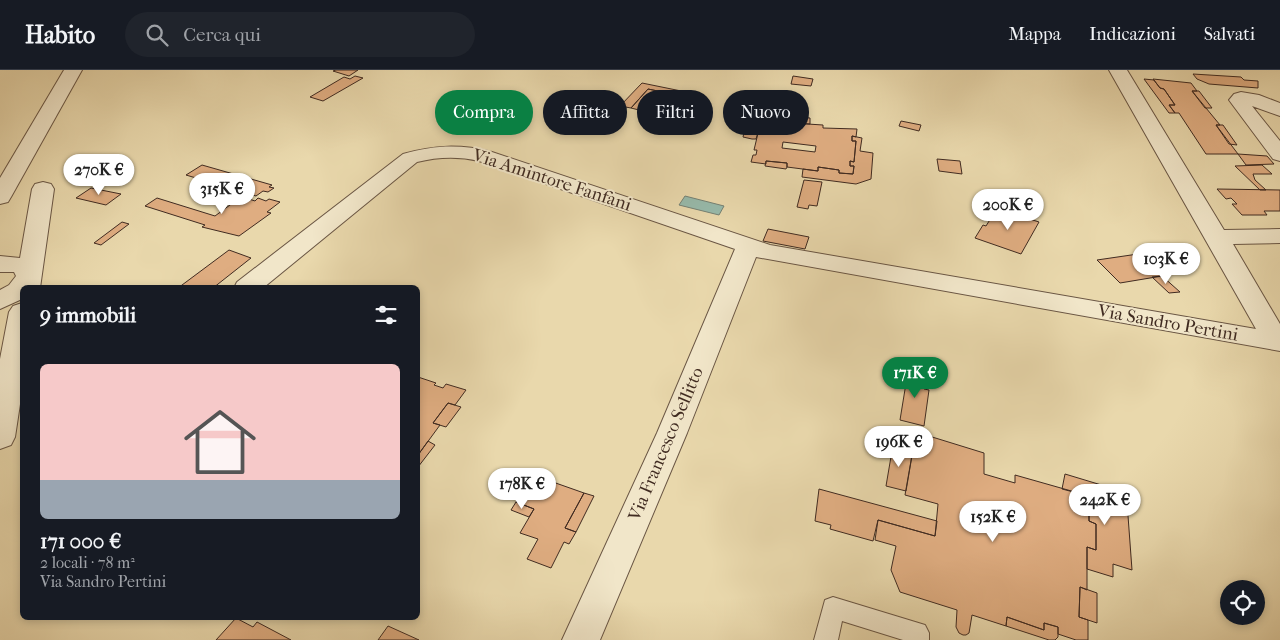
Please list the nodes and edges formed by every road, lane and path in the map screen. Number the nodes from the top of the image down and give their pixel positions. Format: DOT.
graph roads {
  1 [pos="73,70"];
  2 [pos="1118,70"];
  3 [pos="1280,110"];
  4 [pos="1280,155"];
  5 [pos="43,189"];
  6 [pos="0,197"];
  7 [pos="1280,236"];
  8 [pos="1217,237"];
  9 [pos="748,246"];
  10 [pos="0,264"];
  11 [pos="28,282"];
  12 [pos="250,285"];
  13 [pos="20,289"];
  14 [pos="0,301"];
  15 [pos="20,323"];
  16 [pos="1279,345"];
  17 [pos="0,437"];
  18 [pos="581,640"];
  19 [pos="826,640"];
  20 [pos="917,640"];
  1 -- 6 [label="street"];
  2 -- 8 [label="street, Via Sandro Pertini"];
  3 -- 4 [label="street"];
  5 -- 11 [label="street"];
  7 -- 8 [label="street"];
  8 -- 16 [label="street, Via Sandro Pertini"];
  9 -- 12 [label="street, Via Amintore Fanfani"];
  9 -- 16 [label="street, Via Sandro Pertini"];
  9 -- 18 [label="street, Via Francesco Sellitto"];
  10 -- 11 [label="street"];
  13 -- 14 [label="street"];
  15 -- 17 [label="street"];
  19 -- 20 [label="lane"];
}
